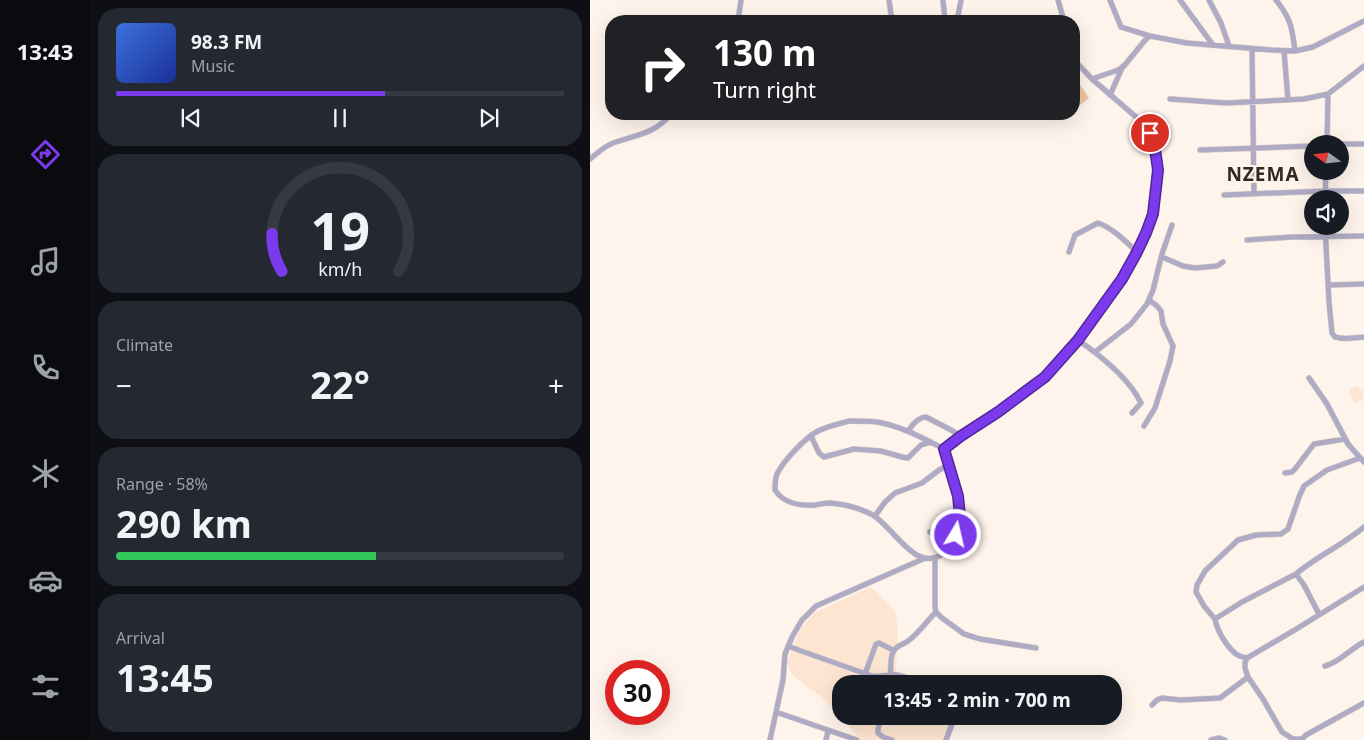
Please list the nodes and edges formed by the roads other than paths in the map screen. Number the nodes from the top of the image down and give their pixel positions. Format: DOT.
graph roads {
  1 [pos="741,0"];
  2 [pos="889,0"];
  3 [pos="944,0"];
  4 [pos="961,0"];
  5 [pos="1058,0"];
  6 [pos="1110,0"];
  7 [pos="1180,0"];
  8 [pos="1209,0"];
  9 [pos="1276,0"];
  10 [pos="739,15"];
  11 [pos="891,15"];
  12 [pos="945,15"];
  13 [pos="958,15"];
  14 [pos="1062,15"];
  15 [pos="1364,20"];
  16 [pos="1150,36"];
  17 [pos="1213,45"];
  18 [pos="1229,46"];
  19 [pos="1252,49"];
  20 [pos="1284,51"];
  21 [pos="1294,51"];
  22 [pos="1080,66"];
  23 [pos="1124,66"];
  24 [pos="1364,66"];
  25 [pos="1092,79"];
  26 [pos="1110,94"];
  27 [pos="1328,94"];
  28 [pos="1170,99"];
  29 [pos="1288,100"];
  30 [pos="1253,102"];
  31 [pos="667,120"];
  32 [pos="1327,135"];
  33 [pos="1349,144"];
  34 [pos="1364,144"];
  35 [pos="1304,146"];
  36 [pos="1254,148"];
  37 [pos="1200,150"];
  38 [pos="590,158"];
  39 [pos="1349,191"];
  40 [pos="1364,191"];
  41 [pos="1304,192"];
  42 [pos="1254,193"];
  43 [pos="1224,195"];
  44 [pos="1172,225"];
  45 [pos="1364,236"];
  46 [pos="1325,237"];
  47 [pos="1247,240"];
  48 [pos="1069,252"];
  49 [pos="1137,252"];
  50 [pos="1162,257"];
  51 [pos="1223,262"];
  52 [pos="1364,284"];
  53 [pos="1328,285"];
  54 [pos="1149,300"];
  55 [pos="1364,337"];
  56 [pos="1078,340"];
  57 [pos="1095,352"];
  58 [pos="1308,378"];
  59 [pos="1132,414"];
  60 [pos="1144,426"];
  61 [pos="908,431"];
  62 [pos="810,436"];
  63 [pos="961,436"];
  64 [pos="1345,439"];
  65 [pos="931,442"];
  66 [pos="944,449"];
  67 [pos="1362,460"];
  68 [pos="949,465"];
  69 [pos="1285,473"];
  70 [pos="875,516"];
  71 [pos="1364,527"];
  72 [pos="930,532"];
  73 [pos="951,545"];
  74 [pos="935,558"];
  75 [pos="922,559"];
  76 [pos="1296,574"];
  77 [pos="1364,587"];
  78 [pos="936,612"];
  79 [pos="1319,614"];
  80 [pos="1215,619"];
  81 [pos="1364,642"];
  82 [pos="788,646"];
  83 [pos="1036,648"];
  84 [pos="893,650"];
  85 [pos="1248,658"];
  86 [pos="1325,666"];
  87 [pos="865,674"];
  88 [pos="868,675"];
  89 [pos="891,675"];
  90 [pos="1248,677"];
  91 [pos="1364,703"];
  92 [pos="1152,705"];
  93 [pos="776,712"];
  94 [pos="879,725"];
  95 [pos="952,725"];
  96 [pos="828,731"];
  97 [pos="1302,739"];
  98 [pos="770,740"];
  99 [pos="826,740"];
  100 [pos="857,740"];
  101 [pos="892,740"];
  102 [pos="946,740"];
  103 [pos="1212,740"];
  104 [pos="1225,740"];
  1 -- 10 [label="street"];
  2 -- 11 [label="street"];
  3 -- 12 [label="street"];
  4 -- 13 [label="street"];
  5 -- 14 [label="street"];
  6 -- 16 [label="street"];
  7 -- 17 [label="street"];
  8 -- 18 [label="street"];
  9 -- 21 [label="street"];
  15 -- 21 [label="street"];
  16 -- 17 [label="street"];
  16 -- 23 [label="street"];
  17 -- 18 [label="street"];
  18 -- 19 [label="street"];
  19 -- 20 [label="street"];
  19 -- 30 [label="street"];
  20 -- 21 [label="street"];
  20 -- 29 [label="street"];
  22 -- 25 [label="street"];
  23 -- 25 [label="street"];
  23 -- 26 [label="street"];
  24 -- 27 [label="street"];
  25 -- 26 [label="street"];
  26 -- 49 [label="street"];
  27 -- 29 [label="street"];
  27 -- 32 [label="street"];
  28 -- 30 [label="street"];
  29 -- 30 [label="street"];
  30 -- 36 [label="street"];
  31 -- 38 [label="street"];
  33 -- 34 [label="street"];
  35 -- 36 [label="street"];
  36 -- 37 [label="street"];
  36 -- 42 [label="street"];
  39 -- 40 [label="street"];
  41 -- 42 [label="street"];
  42 -- 43 [label="street"];
  44 -- 50 [label="street"];
  45 -- 46 [label="street"];
  46 -- 47 [label="street"];
  46 -- 53 [label="street"];
  48 -- 49 [label="street"];
  49 -- 56 [label="street"];
  50 -- 51 [label="street"];
  50 -- 54 [label="street"];
  52 -- 53 [label="street"];
  53 -- 55 [label="street"];
  54 -- 57 [label="street"];
  54 -- 60 [label="street"];
  56 -- 57 [label="street"];
  56 -- 63 [label="street"];
  57 -- 59 [label="street"];
  58 -- 64 [label="street"];
  61 -- 62 [label="street"];
  61 -- 63 [label="street"];
  61 -- 65 [label="street"];
  62 -- 65 [label="street"];
  62 -- 70 [label="street"];
  63 -- 66 [label="street"];
  64 -- 67 [label="street"];
  64 -- 69 [label="street"];
  65 -- 66 [label="street"];
  66 -- 68 [label="street"];
  67 -- 80 [label="street"];
  68 -- 70 [label="street"];
  68 -- 73 [label="street"];
  70 -- 75 [label="street"];
  71 -- 76 [label="street"];
  72 -- 73 [label="street"];
  73 -- 74 [label="street"];
  74 -- 75 [label="street"];
  74 -- 78 [label="street"];
  75 -- 82 [label="street"];
  76 -- 79 [label="street"];
  76 -- 80 [label="street"];
  77 -- 79 [label="street"];
  78 -- 83 [label="street"];
  78 -- 84 [label="street"];
  79 -- 85 [label="street"];
  80 -- 85 [label="street"];
  81 -- 86 [label="street"];
  82 -- 87 [label="street"];
  82 -- 93 [label="street"];
  84 -- 87 [label="street"];
  84 -- 89 [label="street"];
  85 -- 90 [label="street"];
  87 -- 88 [label="street"];
  90 -- 92 [label="street"];
  90 -- 97 [label="street"];
  91 -- 97 [label="street"];
  93 -- 96 [label="street"];
  93 -- 98 [label="street"];
  94 -- 101 [label="street"];
  95 -- 102 [label="street"];
  96 -- 99 [label="street"];
  96 -- 100 [label="street"];
  103 -- 104 [label="street"];
}
